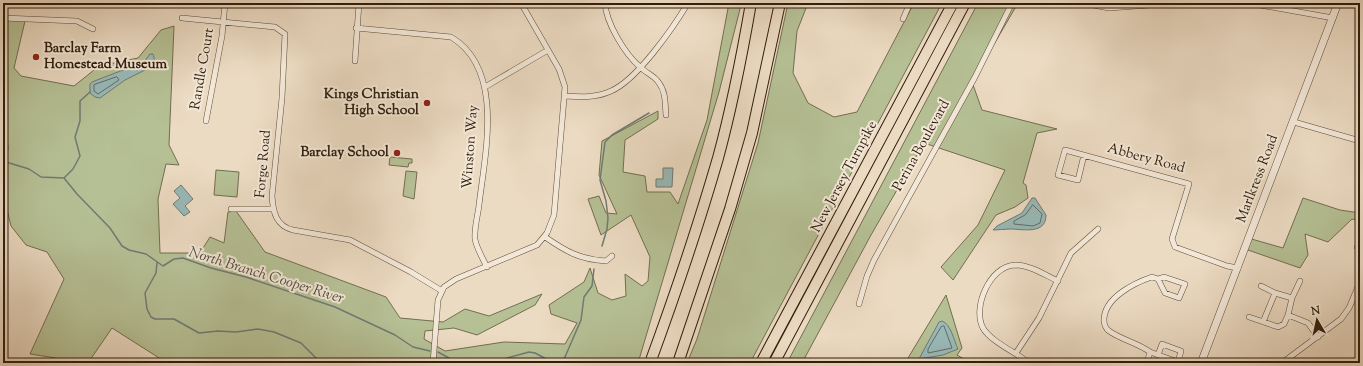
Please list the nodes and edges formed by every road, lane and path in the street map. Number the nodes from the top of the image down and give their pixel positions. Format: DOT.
graph roads {
  1 [pos="225,3"];
  2 [pos="359,3"];
  3 [pos="521,3"];
  4 [pos="605,3"];
  5 [pos="688,3"];
  6 [pos="751,3"];
  7 [pos="780,3"];
  8 [pos="910,3"];
  9 [pos="953,3"];
  10 [pos="965,3"];
  11 [pos="1012,3"];
  12 [pos="1084,3"];
  13 [pos="1177,3"];
  14 [pos="1249,3"];
  15 [pos="1338,3"];
  16 [pos="1110,5"];
  17 [pos="3,18"];
  18 [pos="182,18"];
  19 [pos="1333,18"];
  20 [pos="903,19"];
  21 [pos="223,21"];
  22 [pos="356,28"];
  23 [pos="92,30"];
  24 [pos="548,50"];
  25 [pos="355,61"];
  26 [pos="640,68"];
  27 [pos="485,88"];
  28 [pos="565,96"];
  29 [pos="666,116"];
  30 [pos="206,120"];
  31 [pos="1294,122"];
  32 [pos="1360,140"];
  33 [pos="1084,155"];
  34 [pos="231,209"];
  35 [pos="273,209"];
  36 [pos="1098,229"];
  37 [pos="545,237"];
  38 [pos="612,256"];
  39 [pos="487,267"];
  40 [pos="1238,268"];
  41 [pos="5,279"];
  42 [pos="1158,279"];
  43 [pos="1058,281"];
  44 [pos="1300,281"];
  45 [pos="1360,282"];
  46 [pos="1261,286"];
  47 [pos="442,291"];
  48 [pos="1275,293"];
  49 [pos="3,295"];
  50 [pos="1292,298"];
  51 [pos="859,304"];
  52 [pos="1288,315"];
  53 [pos="1249,317"];
  54 [pos="1263,322"];
  55 [pos="1318,337"];
  56 [pos="1150,352"];
  57 [pos="1016,353"];
  58 [pos="1158,355"];
  59 [pos="433,363"];
  60 [pos="650,363"];
  61 [pos="678,363"];
  62 [pos="761,363"];
  63 [pos="774,363"];
  64 [pos="1029,363"];
  65 [pos="1147,363"];
  66 [pos="1202,363"];
  67 [pos="1282,363"];
  1 -- 21 [label="street, Randle Court"];
  2 -- 22 [label="street"];
  3 -- 24 [label="street"];
  4 -- 26 [label="street"];
  5 -- 26 [label="street"];
  6 -- 60 [label="highway"];
  7 -- 61 [label="highway"];
  8 -- 20 [label="street"];
  9 -- 62 [label="highway, New Jersey Turnpike"];
  10 -- 63 [label="highway, New Jersey Turnpike"];
  11 -- 51 [label="street, Perina Boulevard"];
  12 -- 16 [label="street"];
  13 -- 16 [label="street"];
  14 -- 19 [label="street"];
  15 -- 19 [label="street, Marlkress Road"];
  17 -- 23 [label="street"];
  18 -- 21 [label="street, Forge Road"];
  19 -- 31 [label="street, Marlkress Road"];
  21 -- 30 [label="street, Randle Court"];
  21 -- 35 [label="street, Forge Road"];
  22 -- 25 [label="street"];
  22 -- 27 [label="street, Winston Way"];
  24 -- 27 [label="street"];
  24 -- 28 [label="street"];
  26 -- 28 [label="street"];
  26 -- 29 [label="street"];
  27 -- 39 [label="street, Winston Way"];
  28 -- 37 [label="street"];
  31 -- 32 [label="street"];
  31 -- 40 [label="street, Marlkress Road"];
  33 -- 33 [label="street, Abbery Road"];
  33 -- 40 [label="street, Abbery Road"];
  34 -- 35 [label="street"];
  35 -- 47 [label="street, Forge Road"];
  36 -- 43 [label="street"];
  37 -- 38 [label="street"];
  37 -- 39 [label="street"];
  39 -- 47 [label="street"];
  40 -- 66 [label="street, Marlkress Road"];
  41 -- 49 [label="street"];
  42 -- 42 [label="street"];
  42 -- 56 [label="street"];
  43 -- 57 [label="street"];
  43 -- 57 [label="street"];
  44 -- 50 [label="street"];
  45 -- 55 [label="street"];
  46 -- 48 [label="street"];
  47 -- 59 [label="street"];
  48 -- 50 [label="street"];
  48 -- 54 [label="street"];
  50 -- 52 [label="street"];
  52 -- 54 [label="street"];
  52 -- 55 [label="street"];
  53 -- 54 [label="street"];
  55 -- 67 [label="street"];
  56 -- 58 [label="street"];
  56 -- 65 [label="street"];
  57 -- 64 [label="street"];
  58 -- 58 [label="street"];
}
